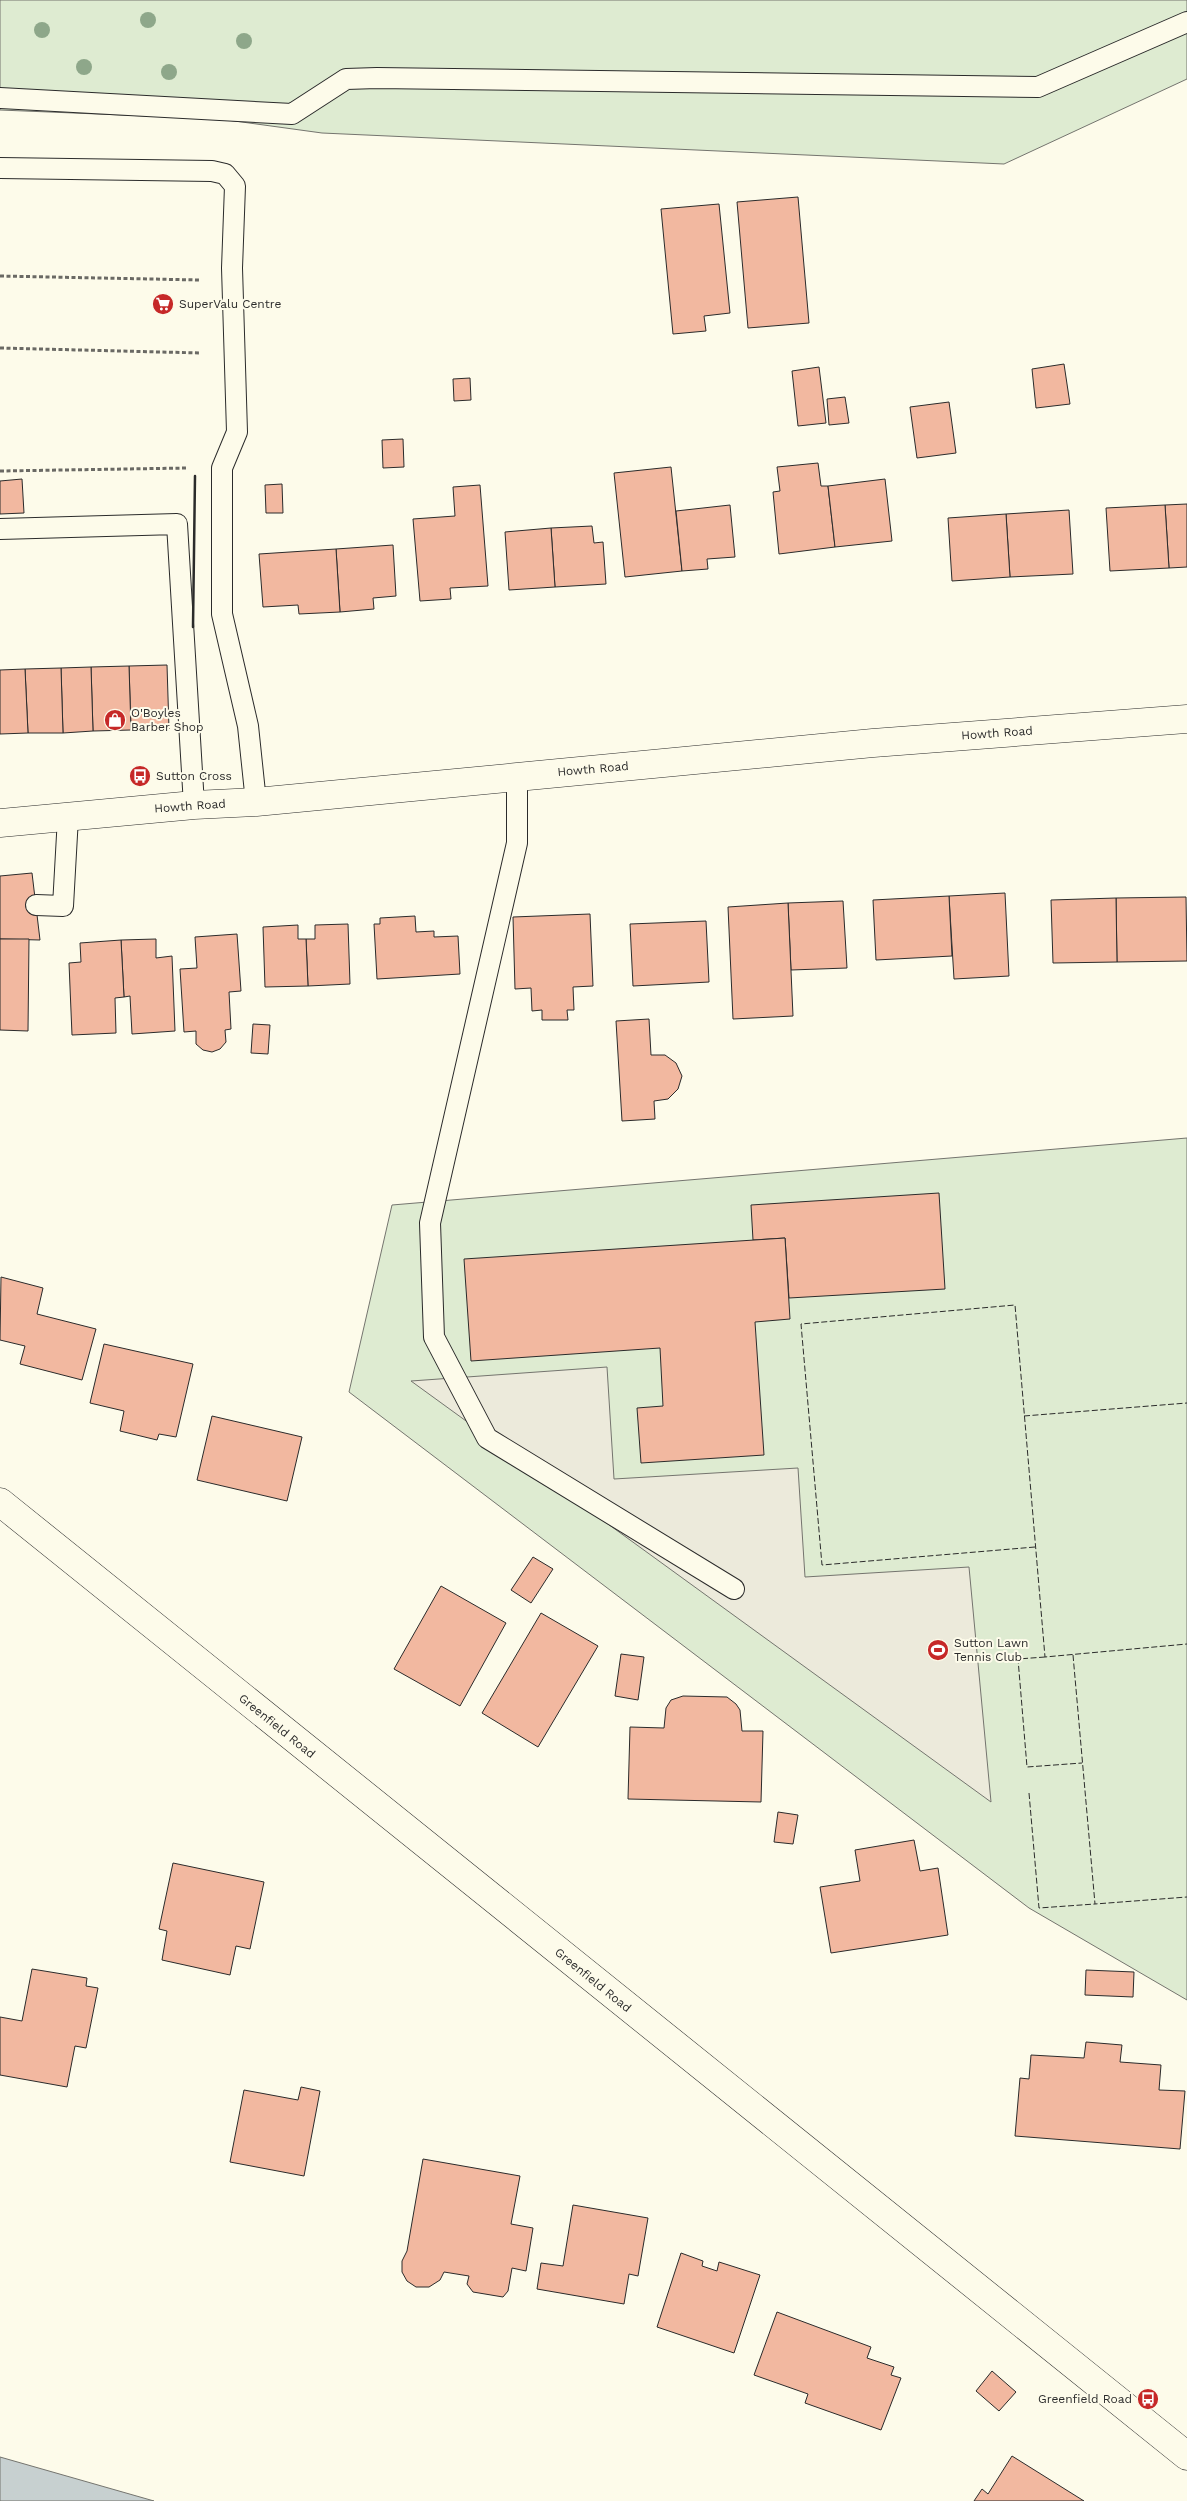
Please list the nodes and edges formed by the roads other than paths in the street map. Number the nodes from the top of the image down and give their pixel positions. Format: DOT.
graph roads {
  1 [pos="1187,22"];
  2 [pos="0,98"];
  3 [pos="0,168"];
  4 [pos="0,529"];
  5 [pos="1187,719"];
  6 [pos="518,776"];
  7 [pos="256,802"];
  8 [pos="194,805"];
  9 [pos="68,817"];
  10 [pos="0,823"];
  11 [pos="36,905"];
  12 [pos="0,1502"];
  13 [pos="734,1589"];
  14 [pos="1187,2456"];
  1 -- 2 [label="lane"];
  3 -- 7 [label="lane"];
  4 -- 8 [label="lane"];
  5 -- 6 [label="main road, Howth Road"];
  6 -- 7 [label="main road, Howth Road"];
  6 -- 13 [label="lane"];
  7 -- 8 [label="main road, Howth Road"];
  8 -- 9 [label="main road, Howth Road"];
  9 -- 10 [label="main road, Howth Road"];
  9 -- 11 [label="lane"];
  12 -- 14 [label="main road, Greenfield Road"];
}
